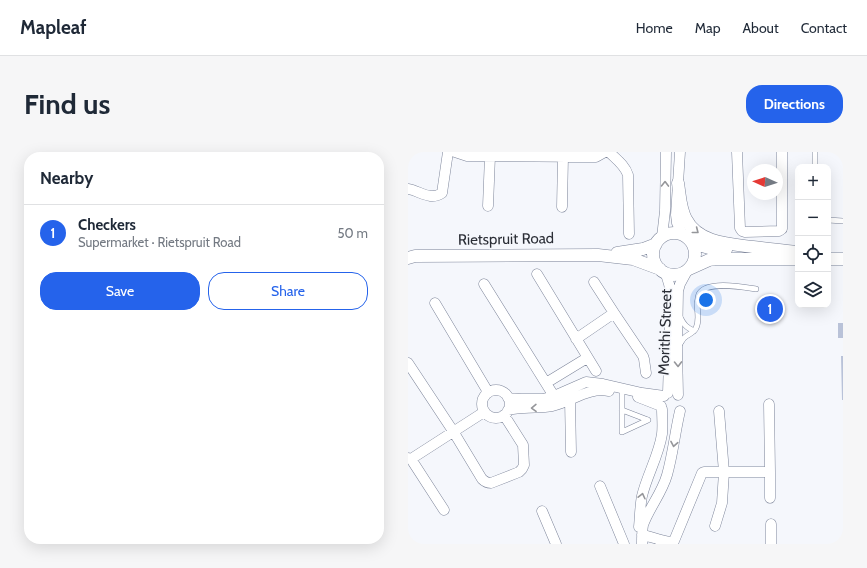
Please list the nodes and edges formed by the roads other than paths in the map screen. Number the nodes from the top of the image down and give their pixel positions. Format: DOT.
graph roads {
  1 [pos="448,152"];
  2 [pos="455,152"];
  3 [pos="605,152"];
  4 [pos="609,152"];
  5 [pos="666,152"];
  6 [pos="680,152"];
  7 [pos="737,152"];
  8 [pos="782,152"];
  9 [pos="815,152"];
  10 [pos="490,156"];
  11 [pos="563,157"];
  12 [pos="815,164"];
  13 [pos="678,183"];
  14 [pos="408,189"];
  15 [pos="488,206"];
  16 [pos="562,207"];
  17 [pos="831,220"];
  18 [pos="843,221"];
  19 [pos="629,234"];
  20 [pos="688,239"];
  21 [pos="659,240"];
  22 [pos="831,252"];
  23 [pos="843,252"];
  24 [pos="598,254"];
  25 [pos="795,254"];
  26 [pos="795,254"];
  27 [pos="795,254"];
  28 [pos="410,256"];
  29 [pos="831,259"];
  30 [pos="843,259"];
  31 [pos="688,270"];
  32 [pos="663,272"];
  33 [pos="537,274"];
  34 [pos="594,282"];
  35 [pos="484,284"];
  36 [pos="756,289"];
  37 [pos="434,303"];
  38 [pos="614,313"];
  39 [pos="678,313"];
  40 [pos="694,331"];
  41 [pos="576,339"];
  42 [pos="677,348"];
  43 [pos="587,358"];
  44 [pos="408,363"];
  45 [pos="596,371"];
  46 [pos="646,374"];
  47 [pos="546,383"];
  48 [pos="622,391"];
  49 [pos="488,392"];
  50 [pos="568,395"];
  51 [pos="508,398"];
  52 [pos="556,400"];
  53 [pos="667,400"];
  54 [pos="769,404"];
  55 [pos="622,410"];
  56 [pos="680,411"];
  57 [pos="719,411"];
  58 [pos="484,412"];
  59 [pos="506,412"];
  60 [pos="453,431"];
  61 [pos="571,452"];
  62 [pos="410,458"];
  63 [pos="724,472"];
  64 [pos="770,472"];
  65 [pos="600,486"];
  66 [pos="770,498"];
  67 [pos="444,510"];
  68 [pos="542,512"];
  69 [pos="771,524"];
  70 [pos="715,526"];
  71 [pos="641,541"];
  72 [pos="556,544"];
  73 [pos="624,544"];
  74 [pos="771,544"];
  1 -- 14 [label="street"];
  2 -- 10 [label="street"];
  3 -- 11 [label="street"];
  4 -- 19 [label="street"];
  21 -- 5 [label="street, one-way"];
  6 -- 13 [label="street"];
  7 -- 8 [label="street"];
  9 -- 12 [label="lane"];
  10 -- 11 [label="street"];
  10 -- 15 [label="street"];
  11 -- 16 [label="street"];
  13 -- 20 [label="street"];
  13 -- 25 [label="street, one-way"];
  17 -- 18 [label="lane"];
  20 -- 21 [label="street"];
  20 -- 26 [label="street"];
  20 -- 31 [label="street"];
  21 -- 24 [label="street, Rietspruit Road"];
  21 -- 32 [label="street"];
  22 -- 23 [label="street"];
  24 -- 28 [label="street, Rietspruit Road"];
  24 -- 32 [label="street, Rietspruit Road"];
  27 -- 31 [label="street"];
  29 -- 30 [label="street"];
  31 -- 32 [label="street"];
  31 -- 39 [label="street, Morithi Street"];
  32 -- 53 [label="street, Morithi Street"];
  33 -- 41 [label="street"];
  34 -- 38 [label="street"];
  35 -- 47 [label="street"];
  36 -- 40 [label="lane"];
  37 -- 49 [label="street"];
  38 -- 41 [label="street"];
  38 -- 46 [label="street"];
  39 -- 40 [label="lane"];
  39 -- 42 [label="street, Morithi Street"];
  40 -- 42 [label="lane"];
  41 -- 43 [label="street"];
  42 -- 53 [label="street, Morithi Street, one-way"];
  43 -- 45 [label="street"];
  43 -- 47 [label="street"];
  44 -- 60 [label="street"];
  47 -- 52 [label="street"];
  48 -- 50 [label="street"];
  48 -- 53 [label="street"];
  48 -- 55 [label="lane"];
  49 -- 51 [label="street"];
  49 -- 58 [label="street"];
  50 -- 52 [label="street"];
  50 -- 61 [label="street"];
  51 -- 52 [label="street"];
  51 -- 59 [label="street"];
  52 -- 59 [label="street, one-way"];
  53 -- 56 [label="street"];
  53 -- 56 [label="street, Morithi Street"];
  71 -- 53 [label="street, one-way"];
  54 -- 64 [label="street"];
  55 -- 55 [label="lane"];
  56 -- 71 [label="street, one-way"];
  57 -- 63 [label="street"];
  58 -- 59 [label="street"];
  58 -- 60 [label="street"];
  59 -- 60 [label="street"];
  60 -- 62 [label="street"];
  62 -- 67 [label="street"];
  63 -- 64 [label="street"];
  63 -- 70 [label="street"];
  63 -- 71 [label="street"];
  64 -- 66 [label="street"];
  65 -- 73 [label="street"];
  68 -- 72 [label="street"];
  69 -- 74 [label="street"];
}
